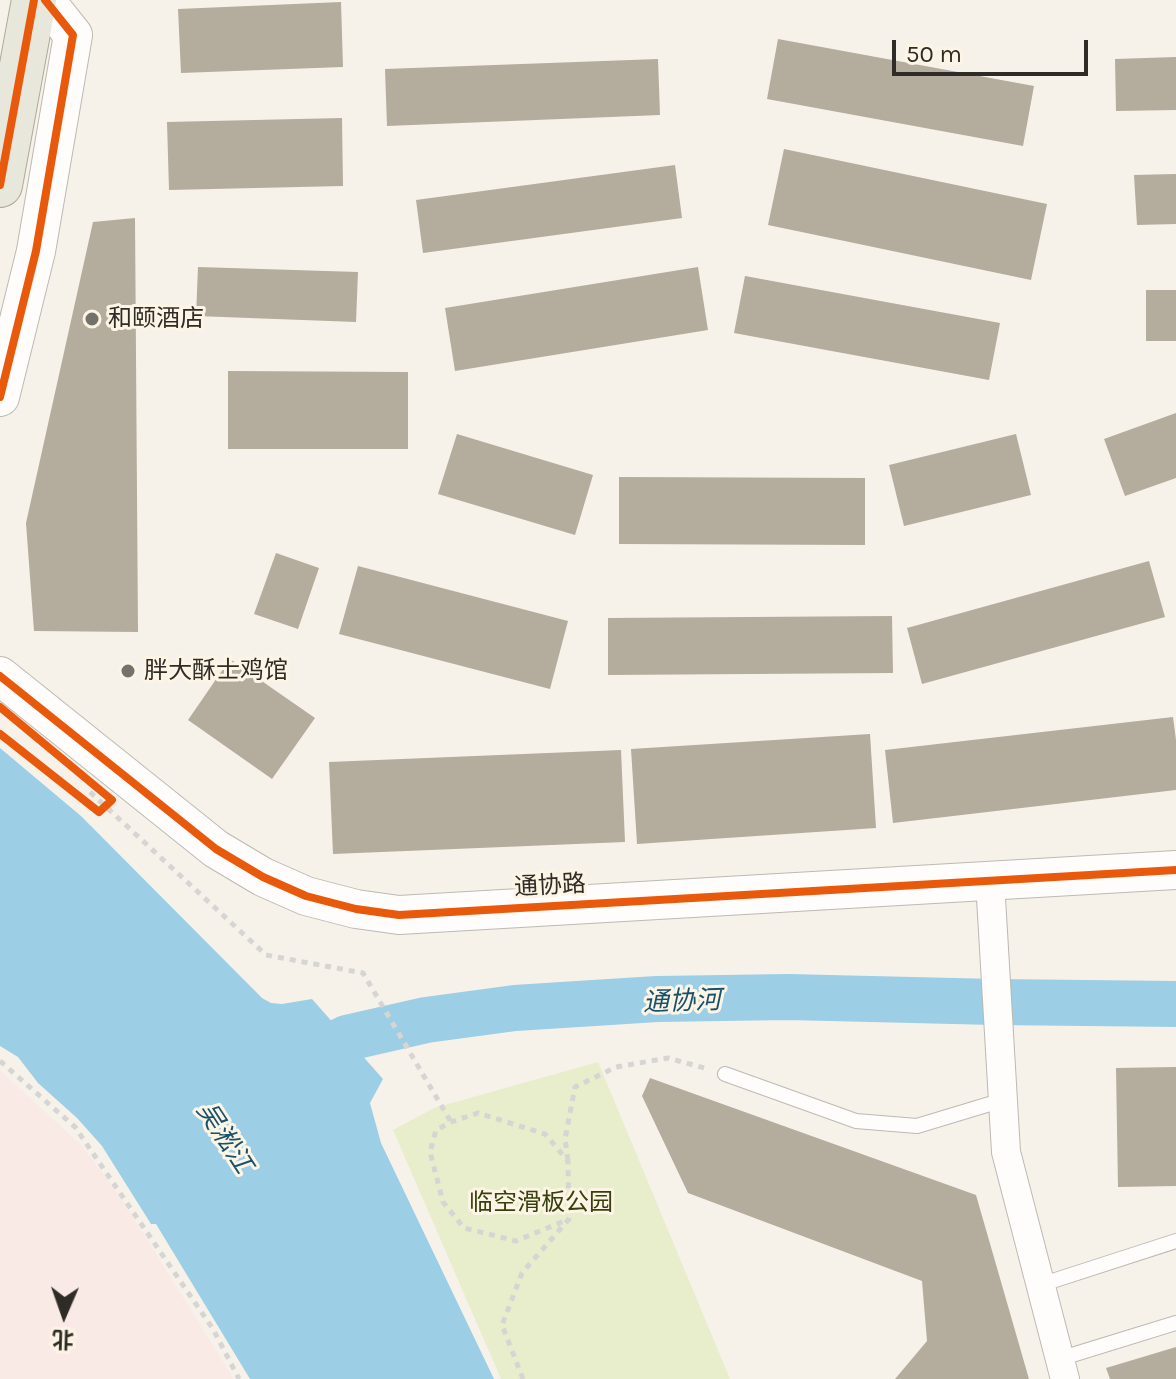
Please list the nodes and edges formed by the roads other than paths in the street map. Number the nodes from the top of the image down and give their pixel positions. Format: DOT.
graph roads {
  1 [pos="34,0"];
  2 [pos="45,0"];
  3 [pos="0,185"];
  4 [pos="0,397"];
  5 [pos="0,676"];
  6 [pos="1176,870"];
  7 [pos="990,893"];
  8 [pos="725,1074"];
  9 [pos="1003,1100"];
  10 [pos="1176,1241"];
  11 [pos="1040,1285"];
  12 [pos="1176,1323"];
  13 [pos="1062,1369"];
  1 -- 3 [label="main road"];
  2 -- 4 [label="street"];
  5 -- 7 [label="street, 通协路"];
  6 -- 7 [label="street, 通协路"];
  7 -- 9 [label="street"];
  8 -- 9 [label="lane"];
  9 -- 11 [label="street"];
  10 -- 11 [label="lane"];
  11 -- 13 [label="street"];
  12 -- 13 [label="lane"];
}
